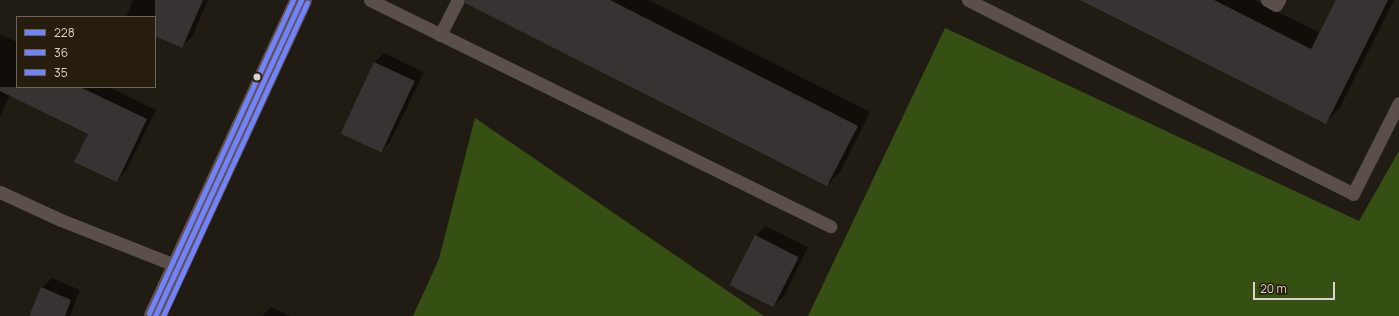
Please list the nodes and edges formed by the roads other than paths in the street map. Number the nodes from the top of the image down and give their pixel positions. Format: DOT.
graph roads {
  1 [pos="301,0"];
  2 [pos="370,0"];
  3 [pos="458,0"];
  4 [pos="968,0"];
  5 [pos="1267,0"];
  6 [pos="1279,0"];
  7 [pos="440,35"];
  8 [pos="1399,104"];
  9 [pos="0,192"];
  10 [pos="830,226"];
  11 [pos="178,266"];
  12 [pos="155,316"];
  1 -- 11 [label="main road"];
  2 -- 7 [label="lane"];
  3 -- 7 [label="lane"];
  4 -- 8 [label="lane"];
  5 -- 6 [label="lane"];
  7 -- 10 [label="lane"];
  9 -- 11 [label="lane"];
  11 -- 12 [label="main road"];
}
